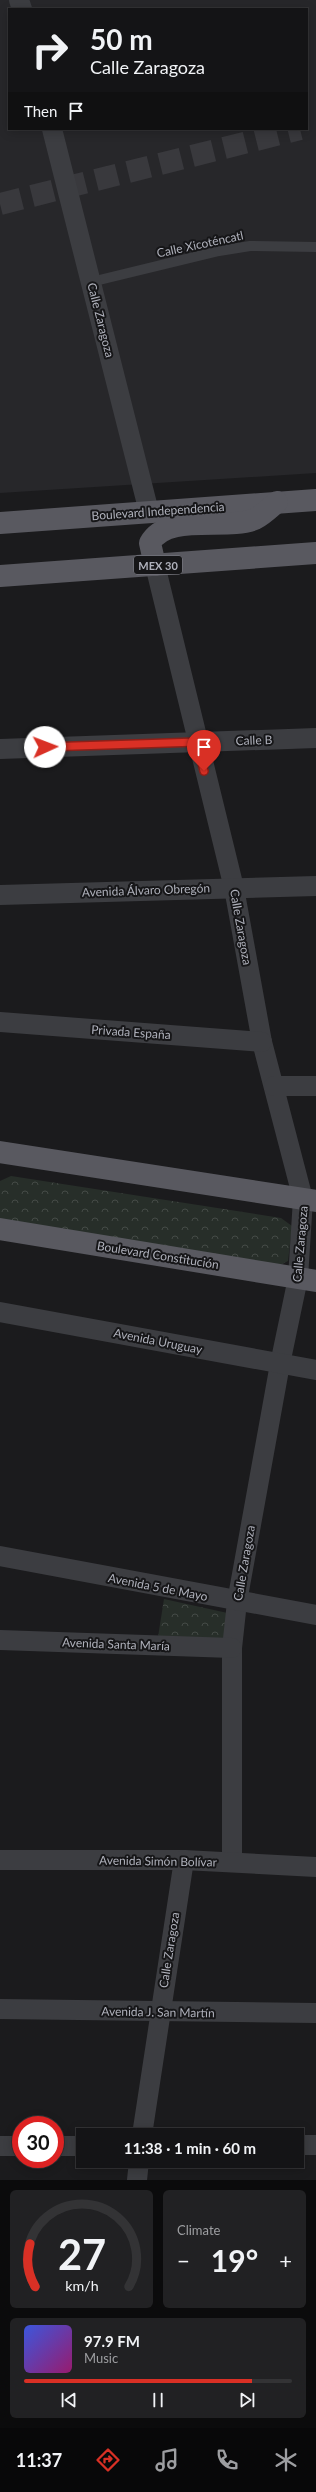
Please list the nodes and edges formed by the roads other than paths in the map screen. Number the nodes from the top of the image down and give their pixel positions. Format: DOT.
graph roads {
  1 [pos="52,130"];
  2 [pos="316,247"];
  3 [pos="91,282"];
  4 [pos="316,500"];
  5 [pos="277,502"];
  6 [pos="149,512"];
  7 [pos="0,523"];
  8 [pos="316,553"];
  9 [pos="156,566"];
  10 [pos="0,576"];
  11 [pos="316,738"];
  12 [pos="197,742"];
  13 [pos="0,749"];
  14 [pos="316,886"];
  15 [pos="234,888"];
  16 [pos="0,895"];
  17 [pos="0,1022"];
  18 [pos="262,1042"];
  19 [pos="274,1086"];
  20 [pos="316,1086"];
  21 [pos="0,1152"];
  22 [pos="310,1200"];
  23 [pos="0,1229"];
  24 [pos="307,1280"];
  25 [pos="0,1312"];
  26 [pos="280,1364"];
  27 [pos="316,1370"];
  28 [pos="0,1556"];
  29 [pos="237,1602"];
  30 [pos="316,1615"];
  31 [pos="0,1640"];
  32 [pos="232,1648"];
  33 [pos="0,1860"];
  34 [pos="184,1860"];
  35 [pos="232,1862"];
  36 [pos="316,1867"];
  37 [pos="0,2009"];
  38 [pos="159,2012"];
  39 [pos="316,2013"];
  40 [pos="143,2128"];
  41 [pos="304,2145"];
  42 [pos="316,2145"];
  43 [pos="0,2146"];
  44 [pos="12,2146"];
  45 [pos="64,2146"];
  46 [pos="76,2146"];
  47 [pos="138,2168"];
  48 [pos="137,2180"];
  1 -- 3 [label="street, Calle Zaragoza"];
  2 -- 3 [label="lane, Calle Xicoténcatl"];
  3 -- 6 [label="street, Calle Zaragoza"];
  4 -- 5 [label="main road, Boulevard Independencia"];
  5 -- 6 [label="main road, Boulevard Independencia"];
  5 -- 9 [label="main road"];
  6 -- 7 [label="main road, Boulevard Independencia"];
  8 -- 9 [label="main road, MEX 30"];
  9 -- 10 [label="main road, MEX 30"];
  9 -- 12 [label="street, Calle Zaragoza"];
  11 -- 12 [label="street, Calle B"];
  12 -- 13 [label="street, Calle B"];
  12 -- 15 [label="street, Calle Zaragoza"];
  14 -- 15 [label="street, Avenida Álvaro Obregón"];
  15 -- 16 [label="street, Avenida Álvaro Obregón"];
  15 -- 18 [label="street, Calle Zaragoza"];
  17 -- 18 [label="street, Privada España"];
  18 -- 19 [label="street, Calle Zaragoza"];
  19 -- 20 [label="street"];
  19 -- 22 [label="street, Calle Zaragoza"];
  21 -- 22 [label="main road"];
  22 -- 24 [label="street, Calle Zaragoza"];
  23 -- 24 [label="main road, Boulevard Constitución"];
  24 -- 26 [label="street, Calle Zaragoza"];
  25 -- 26 [label="street, Avenida Uruguay"];
  26 -- 27 [label="street, Avenida Uruguay"];
  26 -- 29 [label="street, Calle Zaragoza"];
  28 -- 29 [label="street, Avenida 5 de Mayo"];
  29 -- 30 [label="street, Avenida 5 de Mayo"];
  29 -- 32 [label="street, Calle Zaragoza"];
  31 -- 32 [label="street, Avenida Santa María"];
  32 -- 35 [label="street, Calle Zaragoza"];
  33 -- 34 [label="street, Avenida Simón Bolívar"];
  34 -- 35 [label="street, Avenida Simón Bolívar"];
  34 -- 38 [label="street, Calle Zaragoza"];
  35 -- 36 [label="street, Avenida Simón Bolívar"];
  37 -- 38 [label="street, Avenida J. San Martín"];
  38 -- 39 [label="street, Avenida J. San Martín"];
  38 -- 40 [label="street, Calle Zaragoza"];
  41 -- 42 [label="street"];
  43 -- 44 [label="street"];
  45 -- 46 [label="street"];
  47 -- 48 [label="street"];
}
